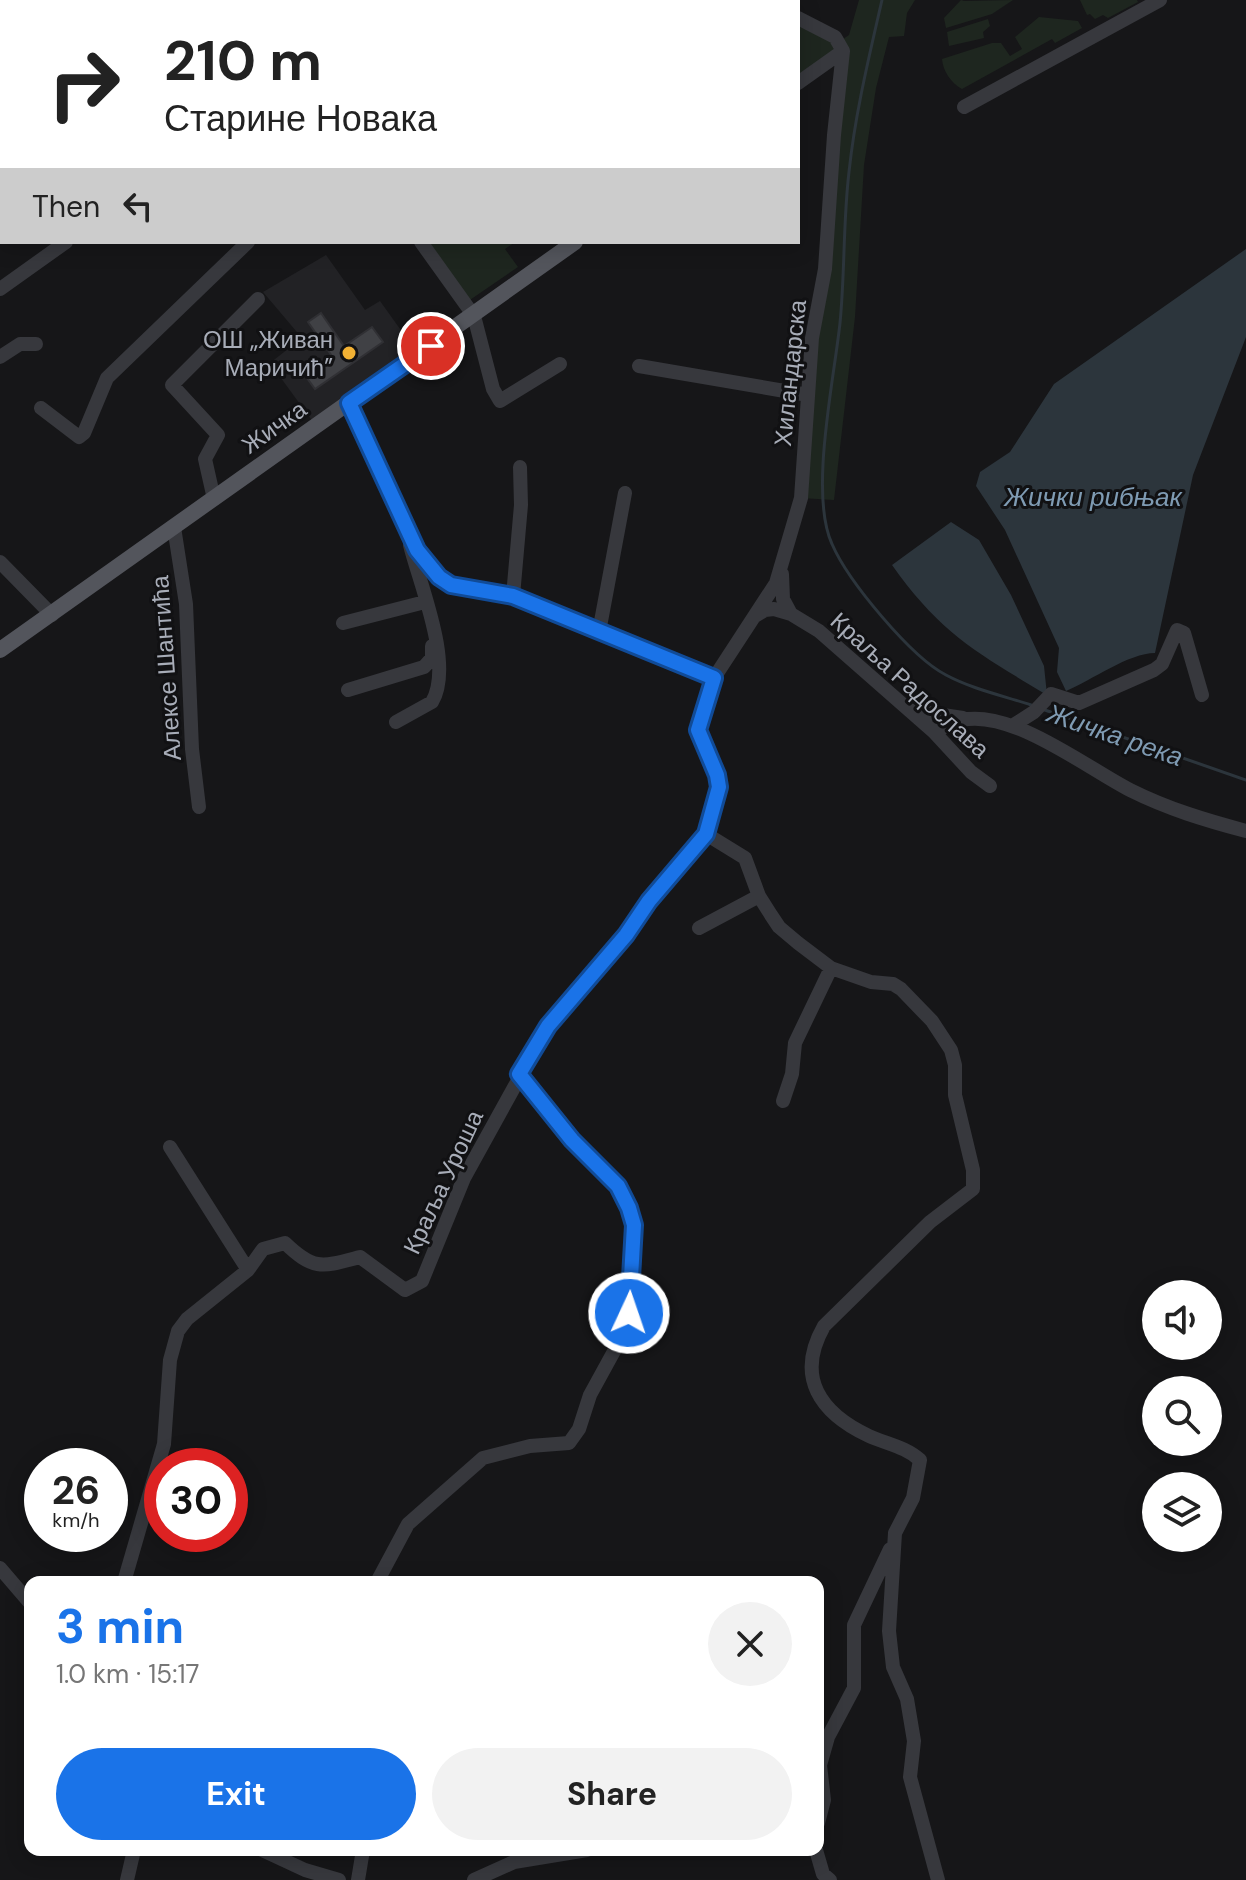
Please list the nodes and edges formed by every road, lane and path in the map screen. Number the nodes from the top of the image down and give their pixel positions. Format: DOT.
graph roads {
  1 [pos="1160,0"];
  2 [pos="800,19"];
  3 [pos="843,51"];
  4 [pos="800,82"];
  5 [pos="964,107"];
  6 [pos="63,244"];
  7 [pos="246,244"];
  8 [pos="422,244"];
  9 [pos="572,244"];
  10 [pos="0,289"];
  11 [pos="258,299"];
  12 [pos="474,316"];
  13 [pos="36,344"];
  14 [pos="0,357"];
  15 [pos="560,364"];
  16 [pos="639,366"];
  17 [pos="808,395"];
  18 [pos="349,403"];
  19 [pos="41,408"];
  20 [pos="520,467"];
  21 [pos="625,493"];
  22 [pos="214,499"];
  23 [pos="174,527"];
  24 [pos="406,527"];
  25 [pos="0,562"];
  26 [pos="782,569"];
  27 [pos="417,572"];
  28 [pos="513,596"];
  29 [pos="421,603"];
  30 [pos="791,614"];
  31 [pos="52,615"];
  32 [pos="755,616"];
  33 [pos="343,623"];
  34 [pos="599,632"];
  35 [pos="3,645"];
  36 [pos="714,678"];
  37 [pos="348,690"];
  38 [pos="1202,695"];
  39 [pos="909,710"];
  40 [pos="971,719"];
  41 [pos="396,722"];
  42 [pos="1012,726"];
  43 [pos="934,732"];
  44 [pos="990,786"];
  45 [pos="199,807"];
  46 [pos="1246,831"];
  47 [pos="706,834"];
  48 [pos="759,896"];
  49 [pos="699,928"];
  50 [pos="831,968"];
  51 [pos="519,1074"];
  52 [pos="783,1101"];
  53 [pos="170,1147"];
  54 [pos="248,1270"];
  55 [pos="895,1533"];
  56 [pos="0,1568"];
  57 [pos="126,1576"];
  58 [pos="380,1576"];
  59 [pos="24,1596"];
  60 [pos="824,1751"];
  61 [pos="133,1856"];
  62 [pos="275,1856"];
  63 [pos="362,1856"];
  64 [pos="550,1856"];
  65 [pos="818,1856"];
  66 [pos="127,1880"];
  67 [pos="339,1880"];
  68 [pos="358,1880"];
  69 [pos="474,1880"];
  70 [pos="830,1880"];
  71 [pos="938,1880"];
  1 -- 5 [label="street"];
  2 -- 3 [label="street"];
  3 -- 4 [label="street"];
  3 -- 17 [label="street, Хиландарска"];
  6 -- 10 [label="street"];
  7 -- 19 [label="street"];
  8 -- 12 [label="street"];
  9 -- 12 [label="main road, Жичка"];
  11 -- 22 [label="street"];
  12 -- 15 [label="street"];
  12 -- 18 [label="main road, Жичка"];
  13 -- 14 [label="street"];
  16 -- 17 [label="street"];
  17 -- 26 [label="street, Хиландарска"];
  18 -- 22 [label="main road, Жичка"];
  18 -- 24 [label="street"];
  20 -- 28 [label="street"];
  21 -- 34 [label="street"];
  22 -- 23 [label="main road, Жичка"];
  23 -- 31 [label="main road, Жичка"];
  23 -- 45 [label="street, Алексе Шантића"];
  24 -- 27 [label="street"];
  24 -- 28 [label="street"];
  25 -- 31 [label="street"];
  26 -- 30 [label="street"];
  26 -- 32 [label="street, Хиландарска"];
  27 -- 29 [label="street"];
  27 -- 41 [label="street"];
  28 -- 34 [label="street"];
  29 -- 33 [label="street"];
  29 -- 37 [label="street"];
  30 -- 32 [label="street"];
  30 -- 39 [label="street, Краља Радослава"];
  31 -- 35 [label="main road, Жичка"];
  32 -- 36 [label="street, Хиландарска"];
  34 -- 36 [label="street"];
  36 -- 47 [label="street, Хиландарска"];
  38 -- 42 [label="street"];
  39 -- 40 [label="street"];
  39 -- 43 [label="street, Краља Радослава"];
  40 -- 42 [label="street"];
  40 -- 43 [label="street"];
  42 -- 46 [label="street"];
  43 -- 44 [label="street, Краља Радослава"];
  47 -- 48 [label="street"];
  47 -- 51 [label="street"];
  48 -- 49 [label="street"];
  48 -- 50 [label="street"];
  50 -- 52 [label="street"];
  50 -- 55 [label="street"];
  51 -- 54 [label="street, Краља Уроша"];
  51 -- 58 [label="street"];
  53 -- 54 [label="street"];
  54 -- 57 [label="street, Краља Уроша"];
  55 -- 60 [label="street"];
  55 -- 71 [label="street"];
  56 -- 59 [label="street"];
  61 -- 66 [label="street"];
  62 -- 67 [label="street"];
  63 -- 68 [label="street"];
  64 -- 69 [label="street"];
  65 -- 70 [label="street"];
}
